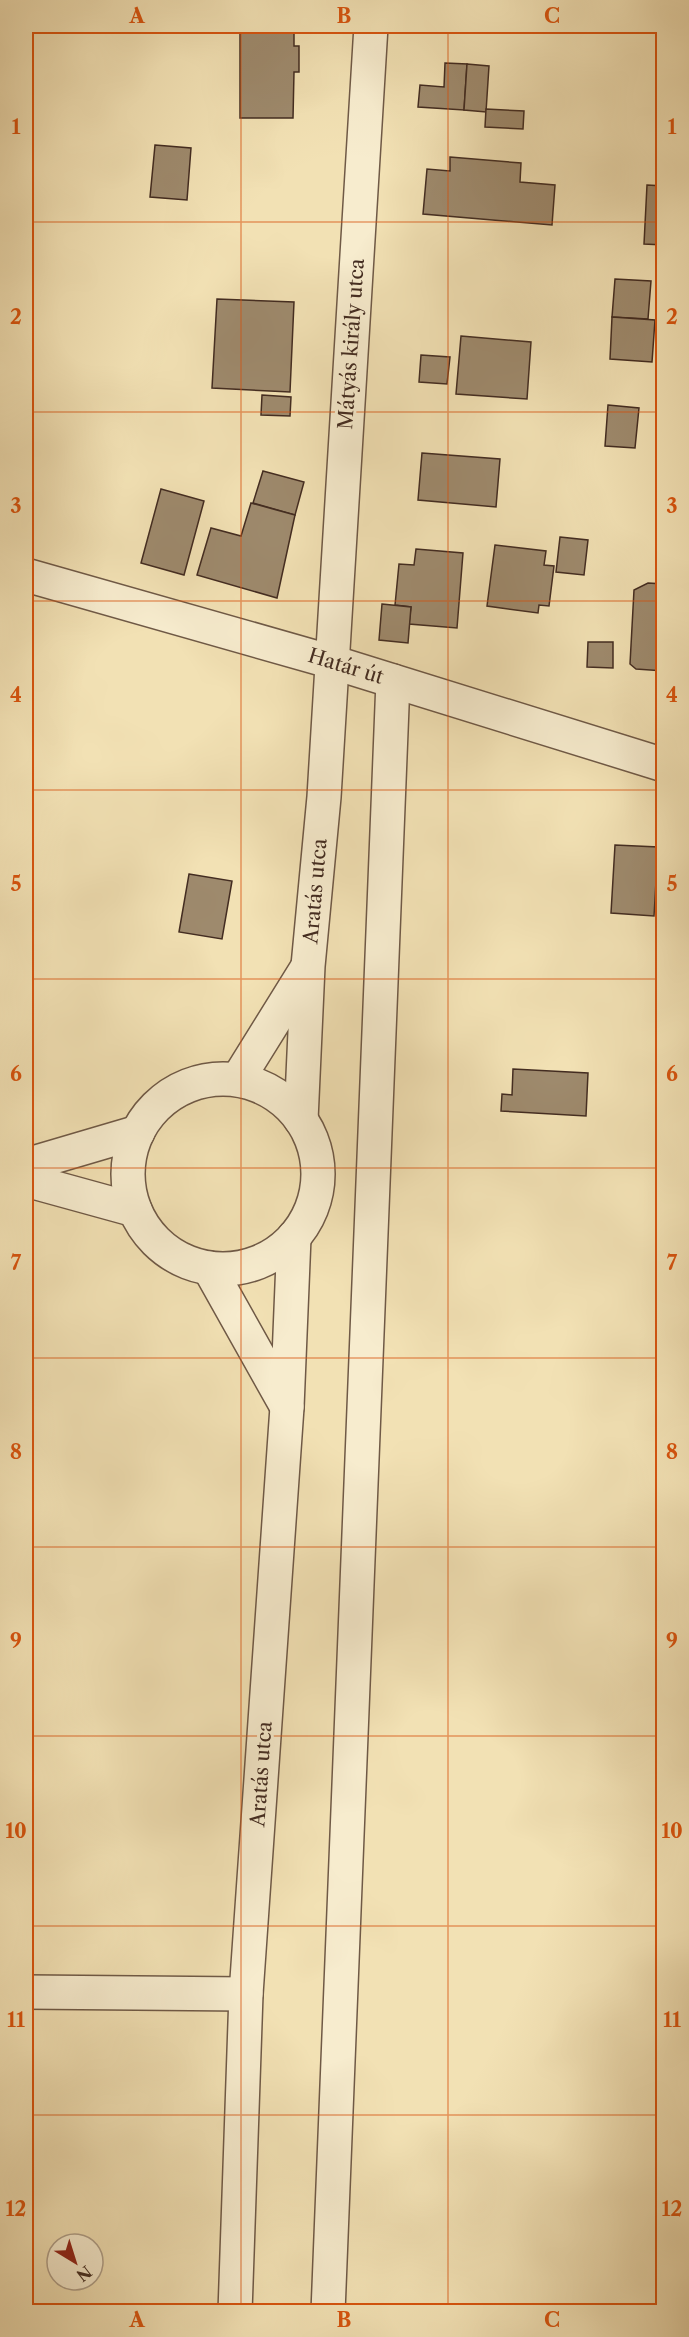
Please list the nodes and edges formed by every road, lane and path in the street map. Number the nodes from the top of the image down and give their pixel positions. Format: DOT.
graph roads {
  1 [pos="371,26"];
  2 [pos="26,575"];
  3 [pos="332,662"];
  4 [pos="393,681"];
  5 [pos="663,765"];
  6 [pos="308,966"];
  7 [pos="238,1079"];
  8 [pos="301,1120"];
  9 [pos="138,1132"];
  10 [pos="26,1165"];
  11 [pos="26,1180"];
  12 [pos="135,1210"];
  13 [pos="294,1237"];
  14 [pos="209,1268"];
  15 [pos="287,1407"];
  16 [pos="26,1992"];
  17 [pos="246,1994"];
  18 [pos="235,2312"];
  19 [pos="328,2312"];
  1 -- 3 [label="street, Mátyás király utca"];
  2 -- 3 [label="street, Határ út"];
  3 -- 4 [label="street, Határ út"];
  3 -- 6 [label="street, Aratás utca"];
  4 -- 5 [label="street, Határ út"];
  4 -- 19 [label="street"];
  6 -- 7 [label="street"];
  6 -- 8 [label="street, Aratás utca"];
  7 -- 8 [label="street"];
  7 -- 9 [label="street"];
  8 -- 13 [label="street"];
  9 -- 10 [label="street"];
  9 -- 12 [label="street"];
  11 -- 12 [label="street"];
  12 -- 14 [label="street"];
  13 -- 14 [label="street"];
  13 -- 15 [label="street, Aratás utca"];
  14 -- 15 [label="street"];
  15 -- 17 [label="street, Aratás utca"];
  16 -- 17 [label="street"];
  17 -- 18 [label="street, Aratás utca"];
}
